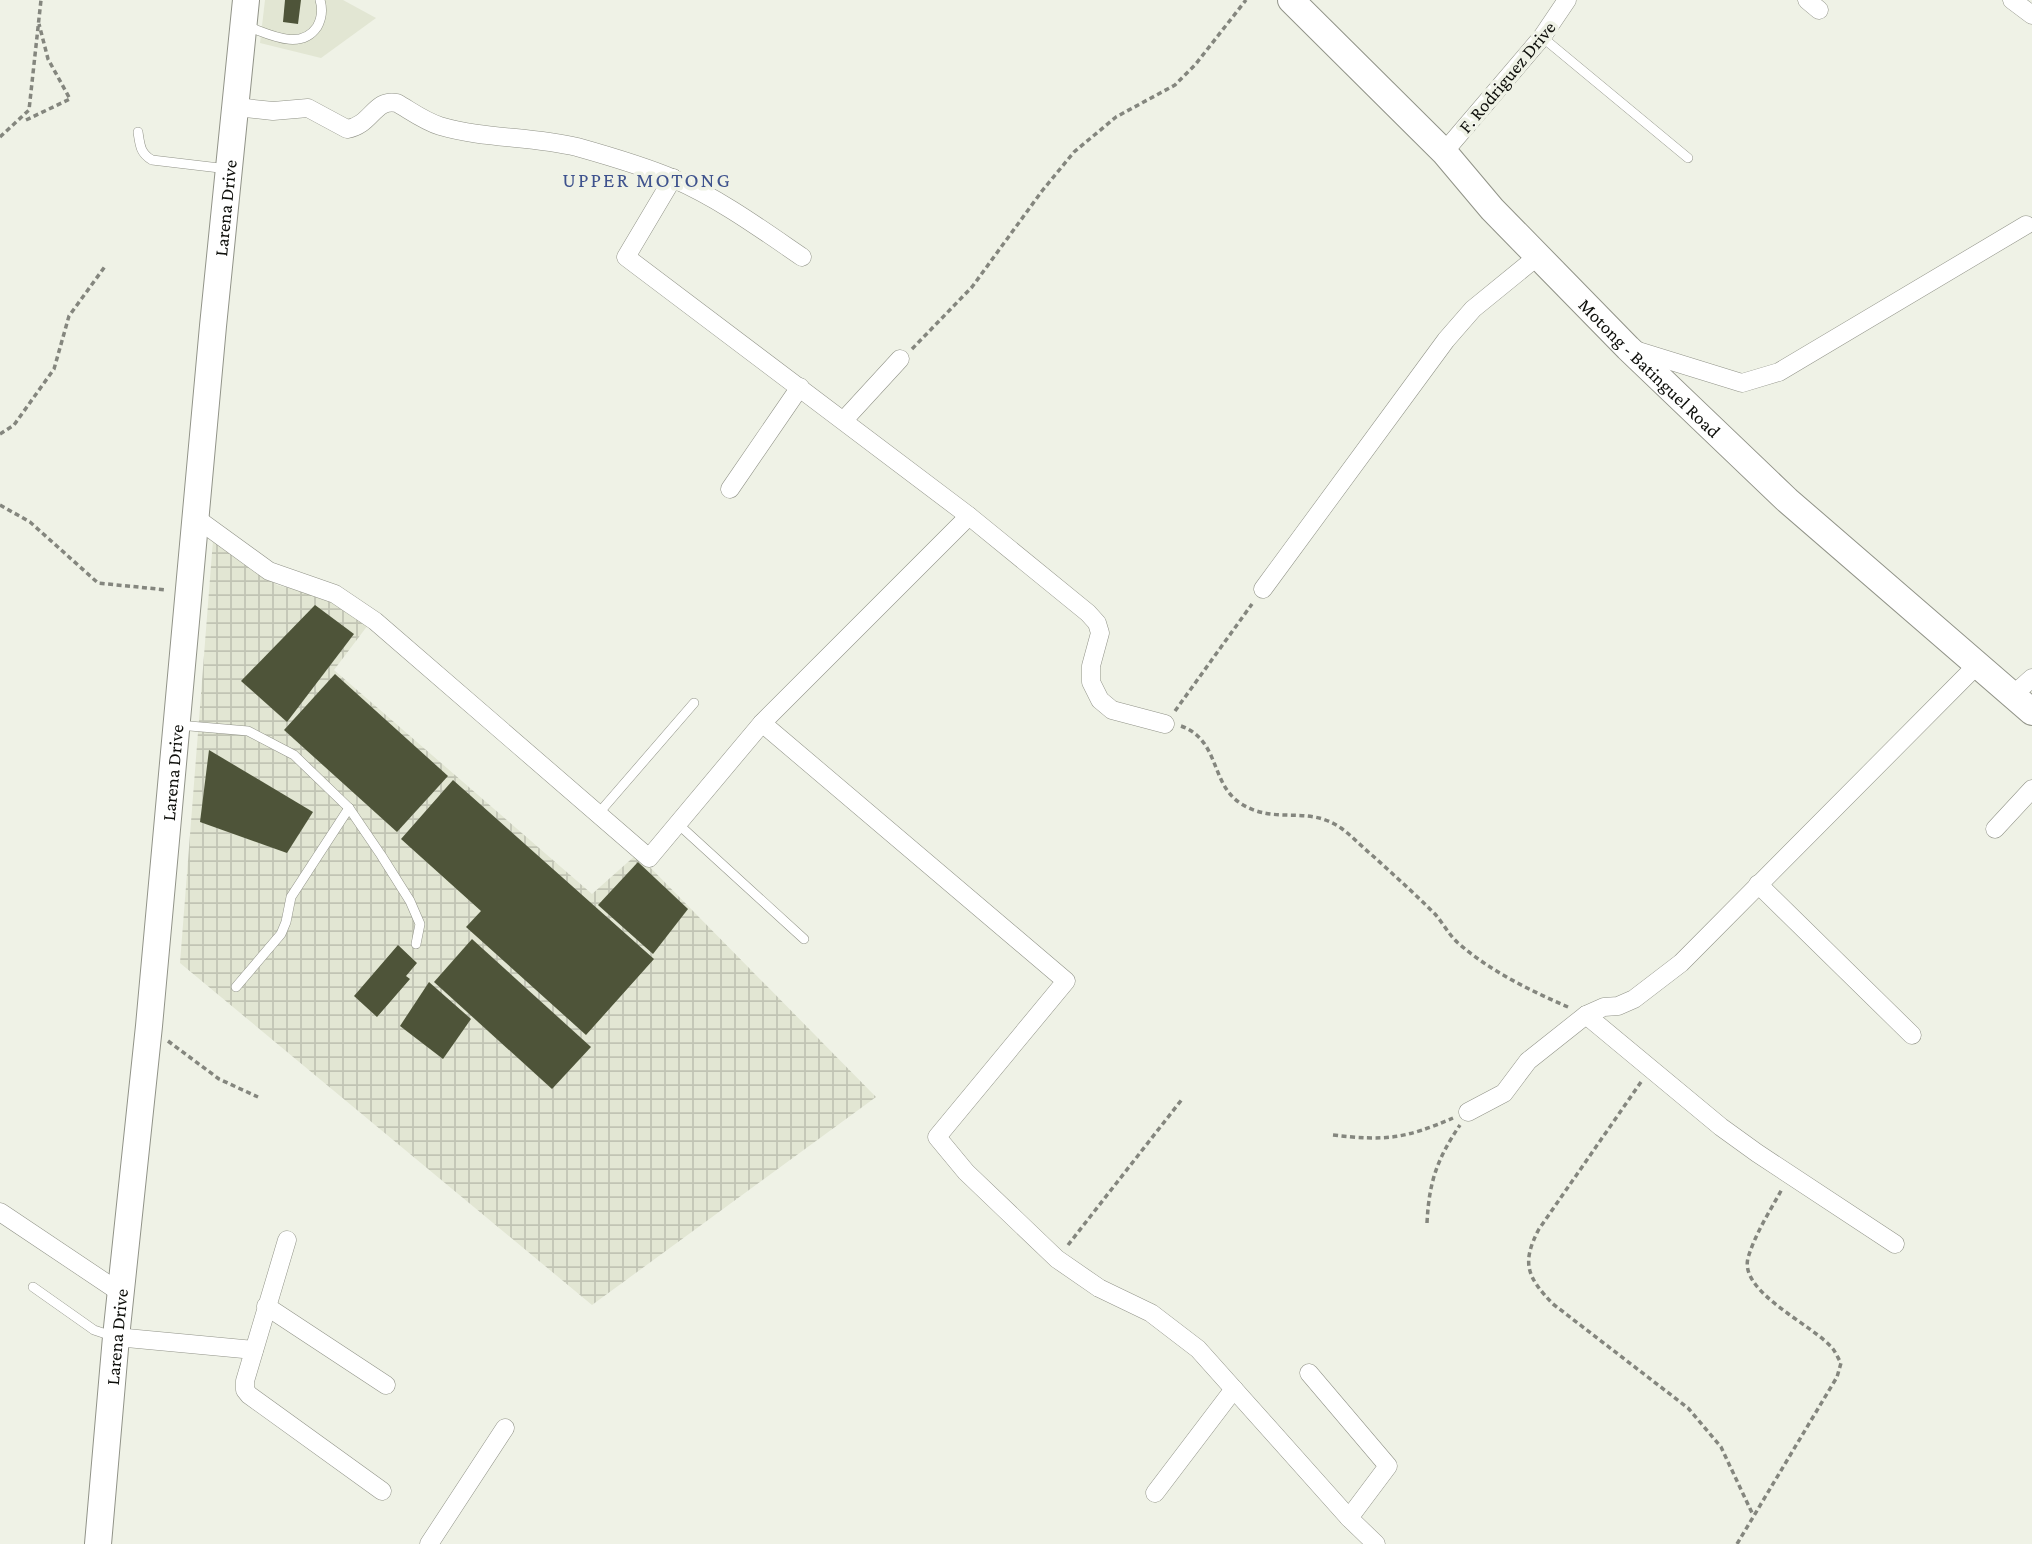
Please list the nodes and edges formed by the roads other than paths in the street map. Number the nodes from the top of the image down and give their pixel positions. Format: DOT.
graph roads {
  1 [pos="320,0"];
  2 [pos="1291,0"];
  3 [pos="1567,0"];
  4 [pos="2012,0"];
  5 [pos="245,13"];
  6 [pos="2032,15"];
  7 [pos="1542,37"];
  8 [pos="236,107"];
  9 [pos="138,132"];
  10 [pos="1444,152"];
  11 [pos="1688,158"];
  12 [pos="230,170"];
  13 [pos="673,178"];
  14 [pos="2030,225"];
  15 [pos="1538,256"];
  16 [pos="802,257"];
  17 [pos="1628,348"];
  18 [pos="900,359"];
  19 [pos="800,387"];
  20 [pos="844,421"];
  21 [pos="730,489"];
  22 [pos="969,516"];
  23 [pos="196,518"];
  24 [pos="1263,589"];
  25 [pos="1978,664"];
  26 [pos="2026,695"];
  27 [pos="694,703"];
  28 [pos="762,723"];
  29 [pos="1166,724"];
  30 [pos="177,725"];
  31 [pos="2032,789"];
  32 [pos="349,808"];
  33 [pos="598,814"];
  34 [pos="678,824"];
  35 [pos="1995,829"];
  36 [pos="1758,884"];
  37 [pos="804,939"];
  38 [pos="416,944"];
  39 [pos="236,987"];
  40 [pos="1586,1015"];
  41 [pos="1912,1035"];
  42 [pos="1468,1112"];
  43 [pos="0,1212"];
  44 [pos="287,1240"];
  45 [pos="1895,1244"];
  46 [pos="33,1287"];
  47 [pos="121,1293"];
  48 [pos="266,1306"];
  49 [pos="116,1337"];
  50 [pos="254,1350"];
  51 [pos="1310,1373"];
  52 [pos="386,1385"];
  53 [pos="1234,1389"];
  54 [pos="505,1428"];
  55 [pos="382,1491"];
  56 [pos="1155,1493"];
  57 [pos="1349,1518"];
  58 [pos="98,1544"];
  59 [pos="429,1544"];
  60 [pos="1376,1544"];
  1 -- 5 [label="lane"];
  2 -- 10 [label="main road, Motong - Batinguel Road"];
  3 -- 7 [label="street, F. Rodriguez Drive"];
  4 -- 6 [label="street"];
  5 -- 8 [label="main road, Larena Drive"];
  7 -- 10 [label="street, F. Rodriguez Drive"];
  7 -- 11 [label="lane"];
  8 -- 12 [label="main road, Larena Drive"];
  8 -- 13 [label="street"];
  9 -- 12 [label="lane"];
  10 -- 15 [label="main road, Motong - Batinguel Road"];
  12 -- 23 [label="main road, Larena Drive"];
  13 -- 16 [label="street"];
  13 -- 19 [label="street"];
  14 -- 17 [label="street"];
  15 -- 17 [label="main road, Motong - Batinguel Road"];
  15 -- 24 [label="street"];
  17 -- 25 [label="main road, Motong - Batinguel Road"];
  18 -- 20 [label="street"];
  19 -- 20 [label="street"];
  19 -- 21 [label="street"];
  20 -- 22 [label="street"];
  22 -- 28 [label="street"];
  22 -- 29 [label="street"];
  23 -- 30 [label="main road, Larena Drive"];
  23 -- 33 [label="street"];
  25 -- 26 [label="main road, Motong - Batinguel Road"];
  25 -- 36 [label="street"];
  27 -- 33 [label="lane"];
  28 -- 34 [label="street"];
  28 -- 53 [label="street"];
  30 -- 32 [label="lane"];
  30 -- 47 [label="main road, Larena Drive"];
  31 -- 35 [label="street"];
  32 -- 38 [label="lane"];
  32 -- 39 [label="lane"];
  33 -- 34 [label="street"];
  34 -- 37 [label="lane"];
  36 -- 40 [label="street"];
  36 -- 41 [label="street"];
  40 -- 42 [label="street"];
  40 -- 45 [label="street"];
  43 -- 47 [label="street"];
  44 -- 48 [label="street"];
  46 -- 49 [label="lane"];
  47 -- 49 [label="main road, Larena Drive"];
  48 -- 50 [label="street"];
  48 -- 52 [label="street"];
  49 -- 50 [label="street"];
  49 -- 58 [label="main road, Larena Drive"];
  50 -- 55 [label="street"];
  51 -- 57 [label="street"];
  53 -- 56 [label="street"];
  53 -- 57 [label="street"];
  54 -- 59 [label="street"];
  57 -- 60 [label="street"];
}
